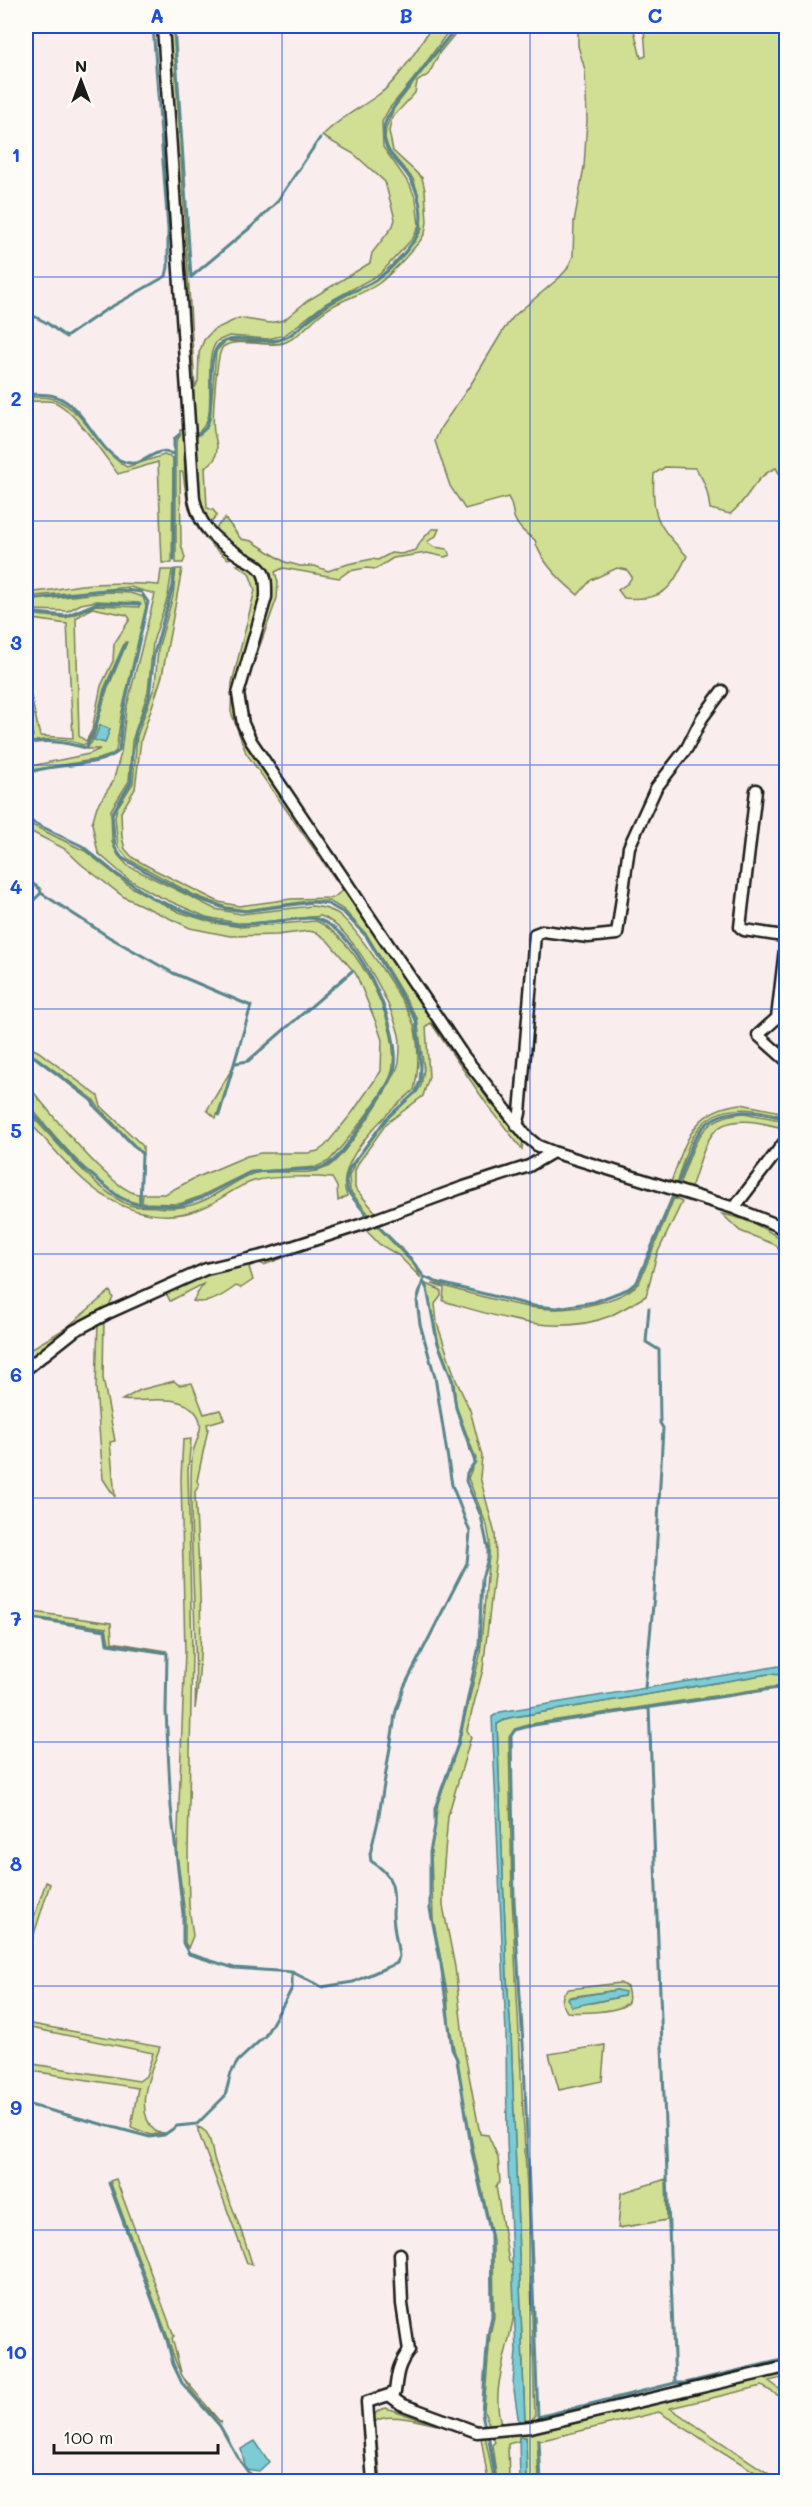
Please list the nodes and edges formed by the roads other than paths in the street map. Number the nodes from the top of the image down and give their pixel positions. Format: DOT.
graph roads {
  1 [pos="163,26"];
  2 [pos="722,691"];
  3 [pos="756,790"];
  4 [pos="786,1010"];
  5 [pos="777,1018"];
  6 [pos="786,1060"];
  7 [pos="517,1126"];
  8 [pos="786,1140"];
  9 [pos="553,1152"];
  10 [pos="734,1208"];
  11 [pos="786,1233"];
  12 [pos="26,1370"];
  13 [pos="400,2254"];
  14 [pos="786,2367"];
  15 [pos="389,2395"];
  16 [pos="373,2481"];
  1 -- 7 [label="street"];
  2 -- 7 [label="street"];
  3 -- 5 [label="street"];
  4 -- 5 [label="street"];
  5 -- 6 [label="street"];
  7 -- 9 [label="street"];
  8 -- 10 [label="street"];
  9 -- 10 [label="street"];
  9 -- 12 [label="street"];
  10 -- 11 [label="street"];
  13 -- 15 [label="street"];
  14 -- 15 [label="street"];
  15 -- 16 [label="street"];
}
